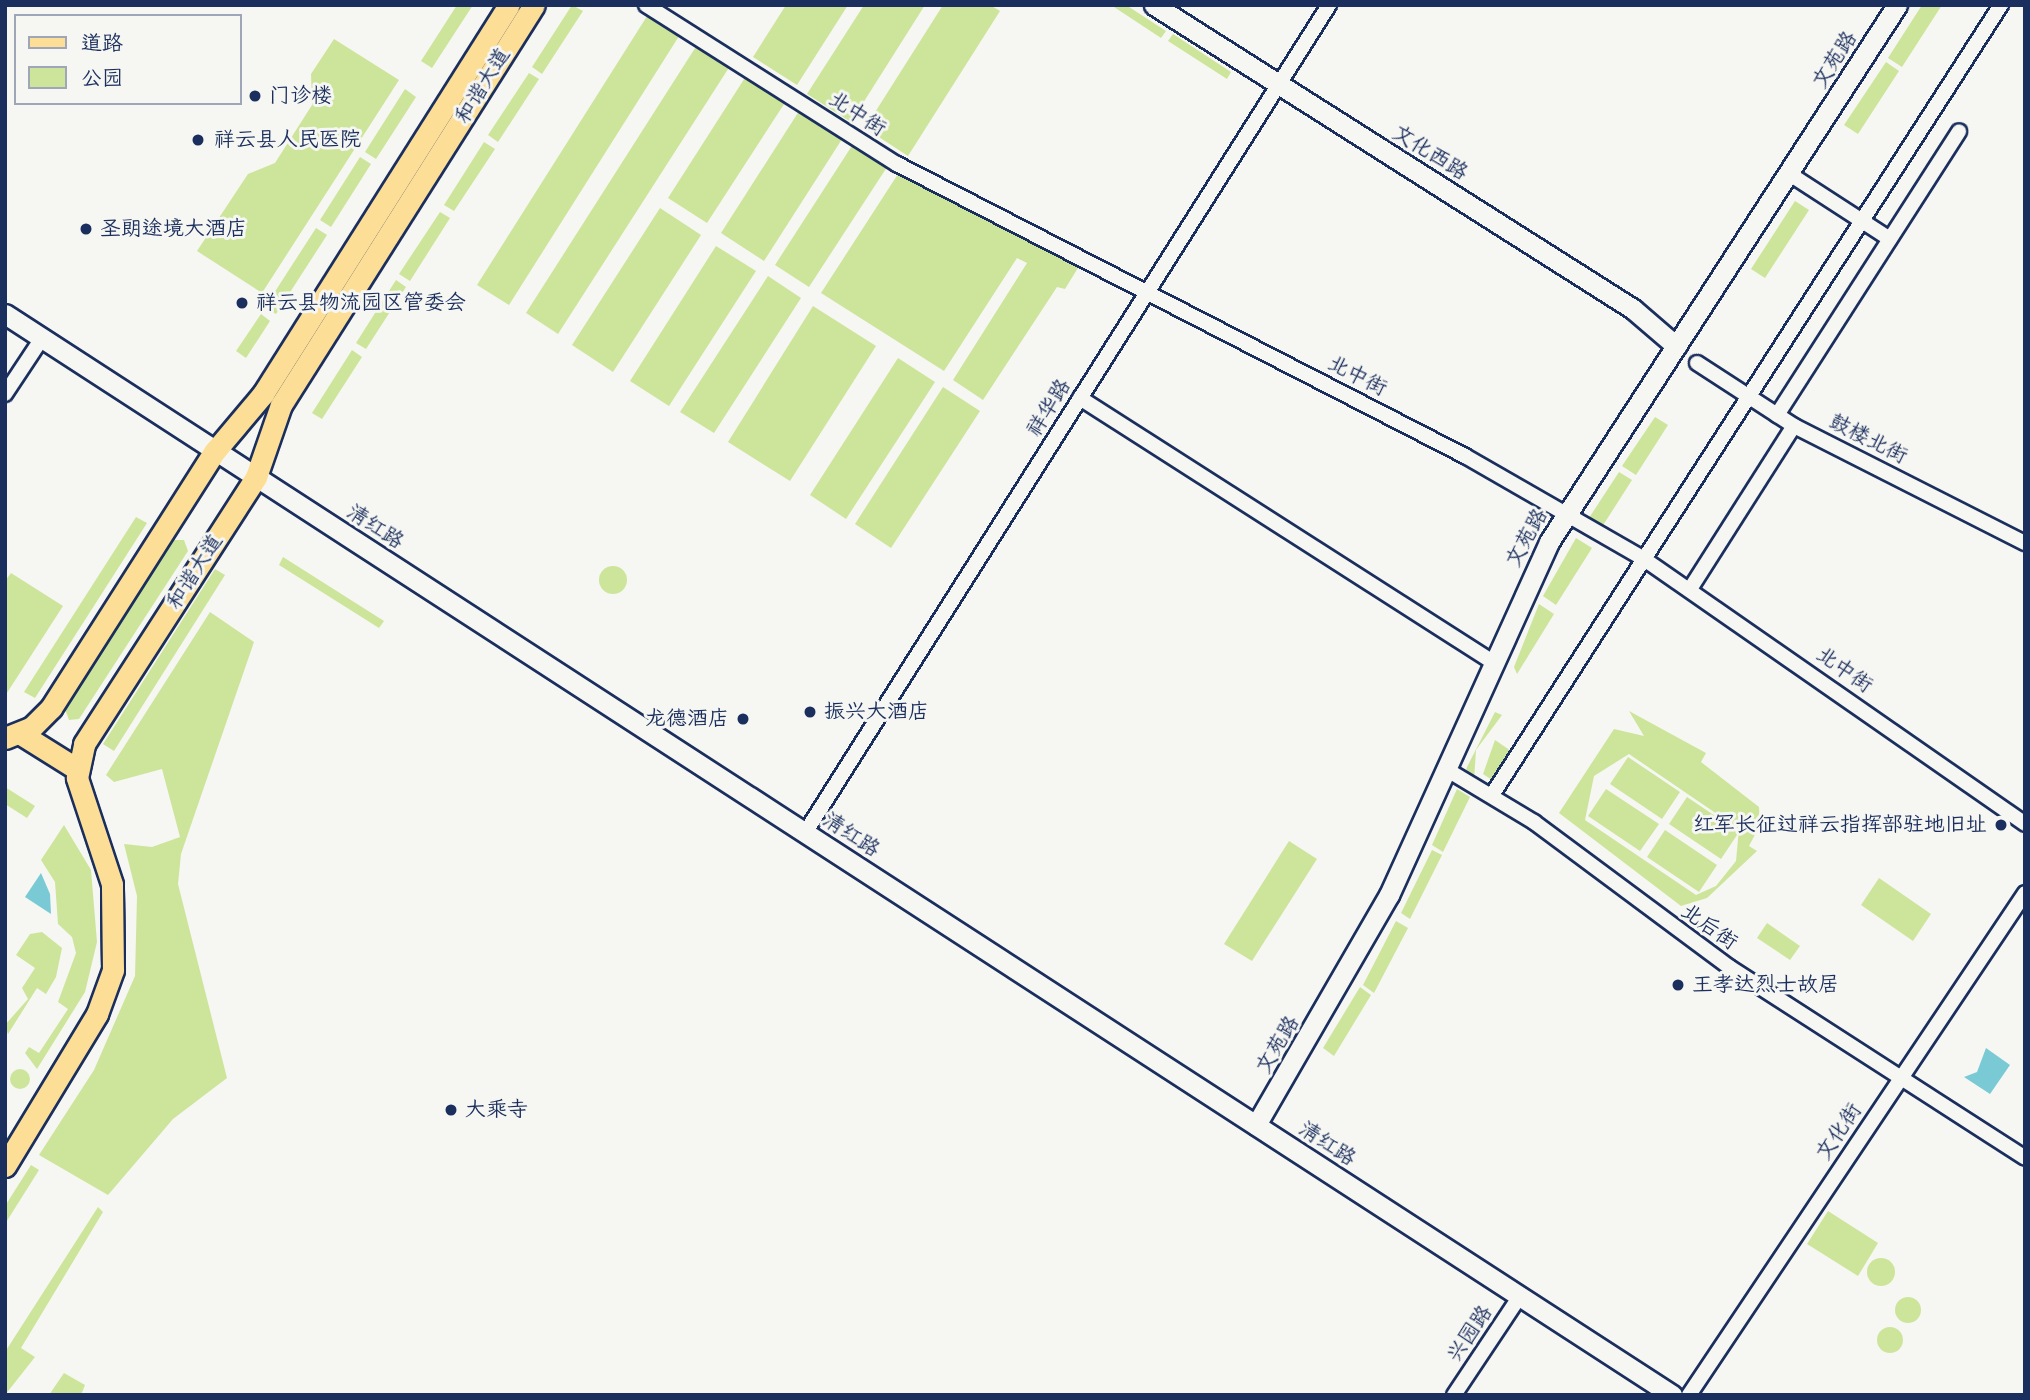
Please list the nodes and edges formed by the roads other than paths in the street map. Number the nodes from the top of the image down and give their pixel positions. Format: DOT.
graph roads {
  1 [pos="509,5"];
  2 [pos="534,5"];
  3 [pos="646,5"];
  4 [pos="1154,5"];
  5 [pos="1329,5"];
  6 [pos="1897,5"];
  7 [pos="2001,5"];
  8 [pos="1279,84"];
  9 [pos="1959,131"];
  10 [pos="1788,173"];
  11 [pos="1862,221"];
  12 [pos="1890,239"];
  13 [pos="1147,293"];
  14 [pos="5,314"];
  15 [pos="42,338"];
  16 [pos="1676,346"];
  17 [pos="1697,363"];
  18 [pos="5,394"];
  19 [pos="1749,397"];
  20 [pos="1080,398"];
  21 [pos="1777,415"];
  22 [pos="1794,426"];
  23 [pos="215,451"];
  24 [pos="256,477"];
  25 [pos="1564,517"];
  26 [pos="2025,543"];
  27 [pos="1644,559"];
  28 [pos="1690,589"];
  29 [pos="1492,661"];
  30 [pos="13,736"];
  31 [pos="77,769"];
  32 [pos="1446,769"];
  33 [pos="1492,795"];
  34 [pos="2025,824"];
  35 [pos="805,833"];
  36 [pos="2025,893"];
  37 [pos="1901,1077"];
  38 [pos="1256,1125"];
  39 [pos="2025,1157"];
  40 [pos="5,1166"];
  41 [pos="1520,1296"];
  42 [pos="1454,1395"];
  43 [pos="1672,1395"];
  44 [pos="1689,1395"];
  1 -- 23 [label="main road, 和谐大道"];
  2 -- 24 [label="main road, 和谐大道"];
  3 -- 13 [label="street, 北中街"];
  4 -- 8 [label="main road, 文化西路"];
  5 -- 8 [label="street, 祥华路"];
  6 -- 10 [label="main road, 文苑路"];
  7 -- 11 [label="street"];
  8 -- 13 [label="street, 祥华路"];
  8 -- 16 [label="main road, 文化西路"];
  9 -- 12 [label="street"];
  10 -- 11 [label="street"];
  10 -- 16 [label="main road, 文苑路"];
  11 -- 12 [label="street"];
  11 -- 19 [label="street"];
  12 -- 21 [label="street"];
  13 -- 20 [label="street, 祥华路"];
  13 -- 25 [label="street, 北中街"];
  14 -- 15 [label="main road, 清红路"];
  15 -- 18 [label="street"];
  15 -- 23 [label="main road, 清红路"];
  16 -- 25 [label="main road, 文苑路"];
  17 -- 19 [label="street, 鼓楼北街"];
  19 -- 21 [label="street, 鼓楼北街"];
  19 -- 27 [label="street"];
  20 -- 29 [label="street"];
  20 -- 35 [label="street, 祥华路"];
  21 -- 22 [label="street, 鼓楼北街"];
  22 -- 26 [label="street, 鼓楼北街"];
  22 -- 28 [label="street"];
  23 -- 24 [label="main road, 清红路"];
  23 -- 30 [label="main road, 和谐大道"];
  24 -- 31 [label="main road, 和谐大道"];
  24 -- 35 [label="main road, 清红路"];
  25 -- 27 [label="street, 北中街"];
  25 -- 29 [label="main road, 文苑路"];
  27 -- 28 [label="street, 北中街"];
  27 -- 33 [label="street"];
  28 -- 34 [label="street, 北中街"];
  29 -- 32 [label="main road, 文苑路"];
  30 -- 31 [label="main road"];
  31 -- 40 [label="main road, 和谐大道"];
  32 -- 33 [label="street, 北后街"];
  32 -- 38 [label="main road, 文苑路"];
  33 -- 37 [label="street, 北后街"];
  35 -- 38 [label="main road, 清红路"];
  36 -- 37 [label="street, 文化街"];
  37 -- 39 [label="street, 北后街"];
  37 -- 44 [label="street, 文化街"];
  38 -- 41 [label="main road, 清红路"];
  41 -- 42 [label="street, 兴园路"];
  41 -- 43 [label="main road, 清红路"];
}
